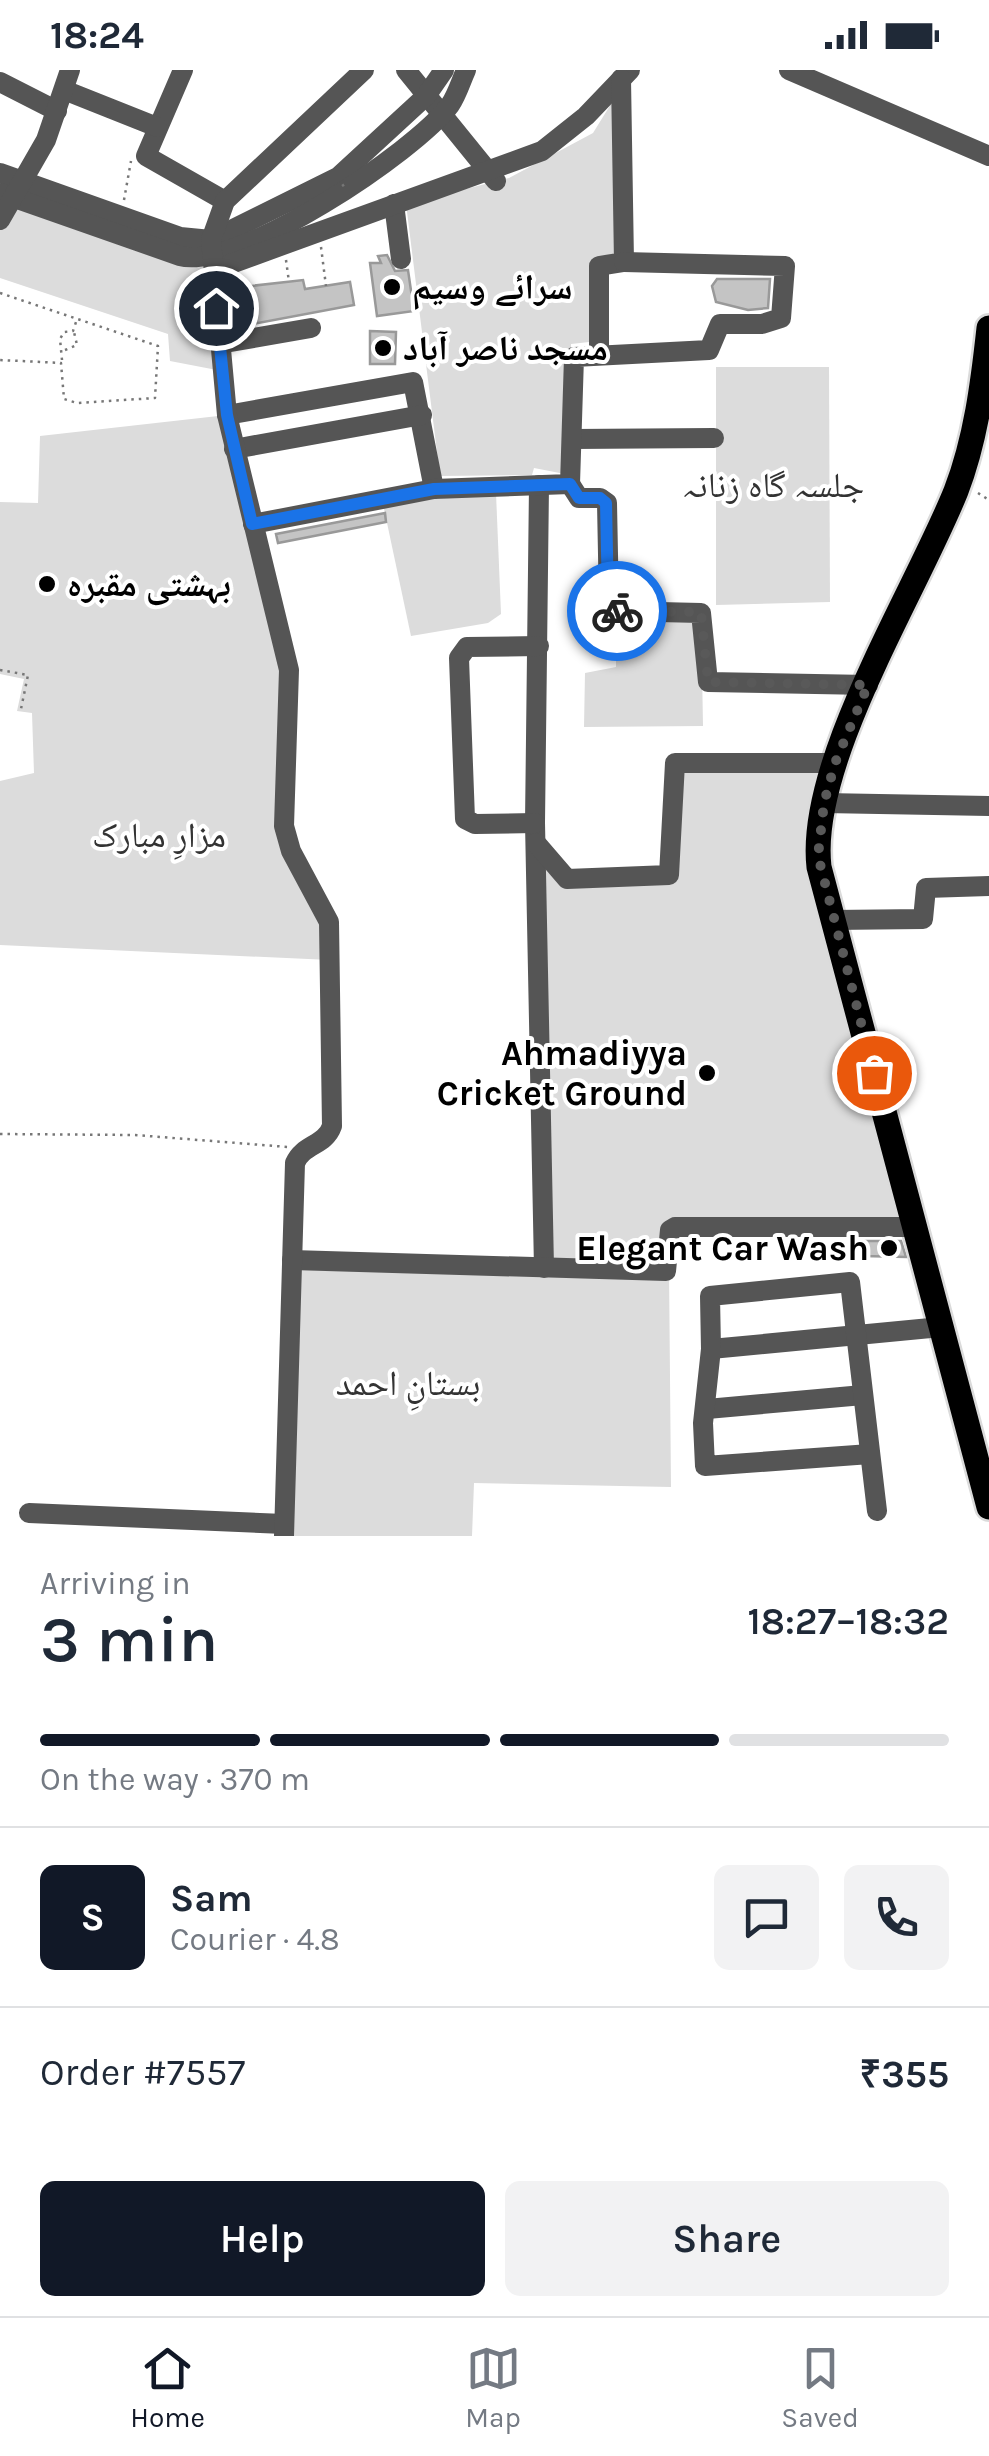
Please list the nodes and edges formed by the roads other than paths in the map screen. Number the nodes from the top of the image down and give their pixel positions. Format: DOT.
graph roads {
  1 [pos="182,70"];
  2 [pos="364,70"];
  3 [pos="406,70"];
  4 [pos="444,70"];
  5 [pos="466,70"];
  6 [pos="789,70"];
  7 [pos="625,75"];
  8 [pos="67,80"];
  9 [pos="0,82"];
  10 [pos="426,96"];
  11 [pos="56,112"];
  12 [pos="441,114"];
  13 [pos="157,127"];
  14 [pos="989,156"];
  15 [pos="0,173"];
  16 [pos="492,177"];
  17 [pos="342,185"];
  18 [pos="12,191"];
  19 [pos="223,204"];
  20 [pos="394,204"];
  21 [pos="0,220"];
  22 [pos="212,250"];
  23 [pos="401,260"];
  24 [pos="624,262"];
  25 [pos="310,328"];
  26 [pos="988,340"];
  27 [pos="219,344"];
  28 [pos="600,353"];
  29 [pos="321,397"];
  30 [pos="227,415"];
  31 [pos="422,415"];
  32 [pos="328,432"];
  33 [pos="714,438"];
  34 [pos="572,439"];
  35 [pos="234,449"];
  36 [pos="570,484"];
  37 [pos="539,485"];
  38 [pos="434,489"];
  39 [pos="252,524"];
  40 [pos="538,646"];
  41 [pos="868,685"];
  42 [pos="835,763"];
  43 [pos="824,803"];
  44 [pos="989,806"];
  45 [pos="536,833"];
  46 [pos="989,886"];
  47 [pos="834,920"];
  48 [pos="915,1227"];
  49 [pos="292,1260"];
  50 [pos="544,1268"];
  51 [pos="941,1327"];
  52 [pos="856,1336"];
  53 [pos="711,1349"];
  54 [pos="863,1395"];
  55 [pos="707,1409"];
  56 [pos="870,1454"];
  57 [pos="989,1507"];
  58 [pos="877,1511"];
  59 [pos="29,1513"];
  60 [pos="284,1530"];
  1 -- 13 [label="street"];
  2 -- 19 [label="street"];
  3 -- 10 [label="street"];
  4 -- 10 [label="street"];
  5 -- 12 [label="street"];
  6 -- 14 [label="street"];
  7 -- 16 [label="street"];
  7 -- 24 [label="street"];
  8 -- 11 [label="street"];
  8 -- 13 [label="street"];
  9 -- 11 [label="street"];
  10 -- 12 [label="street"];
  10 -- 17 [label="street"];
  11 -- 18 [label="street"];
  12 -- 16 [label="street"];
  12 -- 17 [label="street"];
  13 -- 19 [label="street"];
  15 -- 18 [label="street"];
  16 -- 20 [label="street"];
  17 -- 22 [label="street"];
  18 -- 21 [label="street"];
  18 -- 22 [label="street"];
  18 -- 22 [label="street"];
  19 -- 22 [label="street"];
  20 -- 22 [label="street"];
  20 -- 23 [label="street"];
  22 -- 27 [label="street"];
  24 -- 28 [label="street"];
  24 -- 28 [label="street"];
  25 -- 27 [label="street"];
  26 -- 41 [label="main road"];
  27 -- 30 [label="street"];
  28 -- 34 [label="street"];
  29 -- 30 [label="street"];
  29 -- 31 [label="street"];
  29 -- 32 [label="street"];
  30 -- 35 [label="street"];
  31 -- 32 [label="street"];
  31 -- 38 [label="street"];
  32 -- 35 [label="street"];
  33 -- 34 [label="street"];
  34 -- 36 [label="street"];
  35 -- 39 [label="street"];
  36 -- 37 [label="street"];
  36 -- 41 [label="street"];
  37 -- 38 [label="street"];
  37 -- 40 [label="street"];
  38 -- 39 [label="street"];
  39 -- 49 [label="street"];
  40 -- 45 [label="street"];
  40 -- 45 [label="street"];
  41 -- 42 [label="main road"];
  42 -- 43 [label="main road"];
  42 -- 45 [label="street"];
  43 -- 44 [label="street"];
  43 -- 47 [label="main road"];
  45 -- 50 [label="street"];
  46 -- 47 [label="street"];
  47 -- 48 [label="main road"];
  48 -- 50 [label="street"];
  48 -- 51 [label="main road"];
  49 -- 50 [label="street"];
  49 -- 60 [label="street"];
  51 -- 52 [label="street"];
  51 -- 57 [label="main road"];
  52 -- 53 [label="street"];
  52 -- 53 [label="street"];
  52 -- 54 [label="street"];
  53 -- 55 [label="street"];
  54 -- 55 [label="street"];
  54 -- 56 [label="street"];
  55 -- 56 [label="street"];
  56 -- 58 [label="street"];
  59 -- 60 [label="street"];
}
